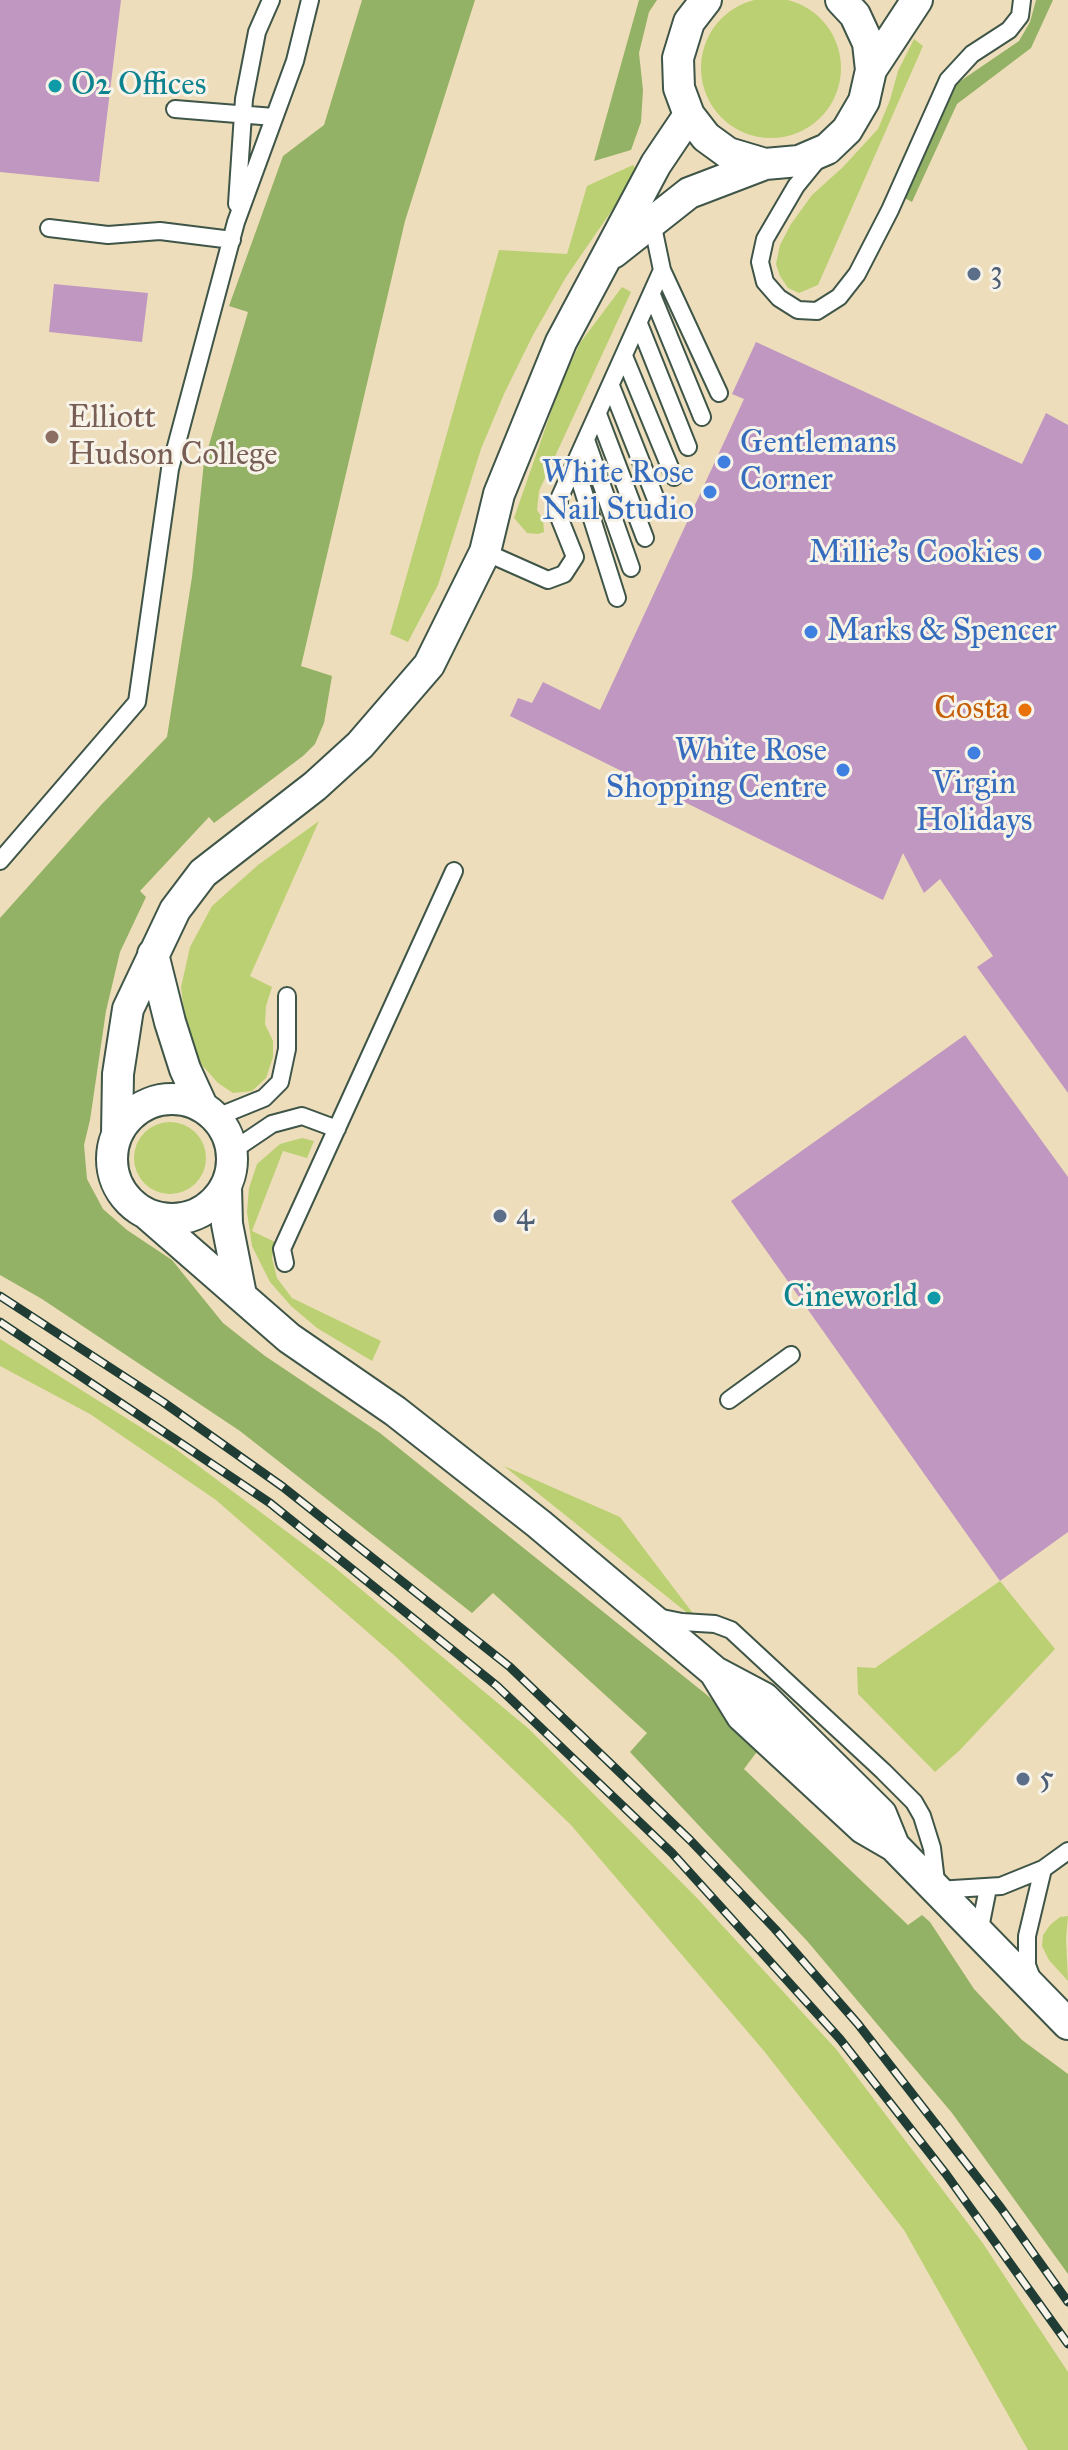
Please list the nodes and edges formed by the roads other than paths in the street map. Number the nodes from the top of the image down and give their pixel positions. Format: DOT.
graph roads {
  1 [pos="271,0"];
  2 [pos="310,0"];
  3 [pos="706,0"];
  4 [pos="841,0"];
  5 [pos="917,0"];
  6 [pos="1022,0"];
  7 [pos="871,70"];
  8 [pos="175,109"];
  9 [pos="243,113"];
  10 [pos="689,115"];
  11 [pos="274,117"];
  12 [pos="827,149"];
  13 [pos="765,164"];
  14 [pos="236,222"];
  15 [pos="652,222"];
  16 [pos="49,228"];
  17 [pos="232,240"];
  18 [pos="605,259"];
  19 [pos="662,270"];
  20 [pos="652,295"];
  21 [pos="639,324"];
  22 [pos="624,356"];
  23 [pos="611,386"];
  24 [pos="719,393"];
  25 [pos="598,414"];
  26 [pos="702,417"];
  27 [pos="586,440"];
  28 [pos="688,447"];
  29 [pos="575,465"];
  30 [pos="674,477"];
  31 [pos="659,507"];
  32 [pos="645,538"];
  33 [pos="485,552"];
  34 [pos="631,568"];
  35 [pos="617,598"];
  36 [pos="0,861"];
  37 [pos="454,871"];
  38 [pos="153,954"];
  39 [pos="287,996"];
  40 [pos="209,1111"];
  41 [pos="337,1129"];
  42 [pos="117,1134"];
  43 [pos="232,1151"];
  44 [pos="226,1187"];
  45 [pos="148,1215"];
  46 [pos="285,1263"];
  47 [pos="241,1295"];
  48 [pos="791,1355"];
  49 [pos="729,1400"];
  50 [pos="644,1614"];
  51 [pos="1068,1851"];
  52 [pos="1043,1869"];
  53 [pos="988,1888"];
  54 [pos="937,1890"];
  55 [pos="979,1933"];
  56 [pos="1037,1992"];
  57 [pos="1068,2024"];
  1 -- 9 [label="lane"];
  2 -- 11 [label="lane"];
  3 -- 10 [label="street"];
  4 -- 7 [label="street"];
  5 -- 7 [label="street"];
  6 -- 12 [label="lane"];
  7 -- 12 [label="street"];
  8 -- 9 [label="lane"];
  9 -- 11 [label="lane"];
  9 -- 14 [label="lane"];
  10 -- 13 [label="street"];
  10 -- 18 [label="street"];
  11 -- 14 [label="lane"];
  12 -- 13 [label="street"];
  13 -- 15 [label="street"];
  14 -- 17 [label="lane"];
  15 -- 18 [label="street"];
  15 -- 19 [label="lane"];
  16 -- 17 [label="lane"];
  17 -- 36 [label="lane"];
  18 -- 33 [label="street"];
  19 -- 20 [label="lane"];
  19 -- 24 [label="lane"];
  20 -- 21 [label="lane"];
  20 -- 26 [label="lane"];
  21 -- 22 [label="lane"];
  21 -- 28 [label="lane"];
  22 -- 23 [label="lane"];
  22 -- 30 [label="lane"];
  23 -- 25 [label="lane"];
  23 -- 31 [label="lane"];
  25 -- 27 [label="lane"];
  25 -- 32 [label="lane"];
  27 -- 29 [label="lane"];
  27 -- 34 [label="lane"];
  29 -- 33 [label="lane"];
  29 -- 35 [label="lane"];
  33 -- 38 [label="street"];
  37 -- 41 [label="lane"];
  38 -- 40 [label="street"];
  38 -- 42 [label="street"];
  39 -- 40 [label="lane"];
  40 -- 42 [label="street"];
  40 -- 43 [label="street"];
  41 -- 43 [label="lane"];
  41 -- 46 [label="lane"];
  42 -- 45 [label="street"];
  43 -- 44 [label="street"];
  44 -- 45 [label="street"];
  44 -- 47 [label="street"];
  45 -- 47 [label="street"];
  47 -- 50 [label="street"];
  48 -- 49 [label="lane"];
  50 -- 54 [label="street"];
  50 -- 54 [label="lane"];
  51 -- 52 [label="lane"];
  52 -- 53 [label="lane"];
  52 -- 56 [label="lane"];
  53 -- 54 [label="lane"];
  53 -- 55 [label="lane"];
  54 -- 55 [label="street"];
  55 -- 56 [label="street"];
  56 -- 57 [label="street"];
}
